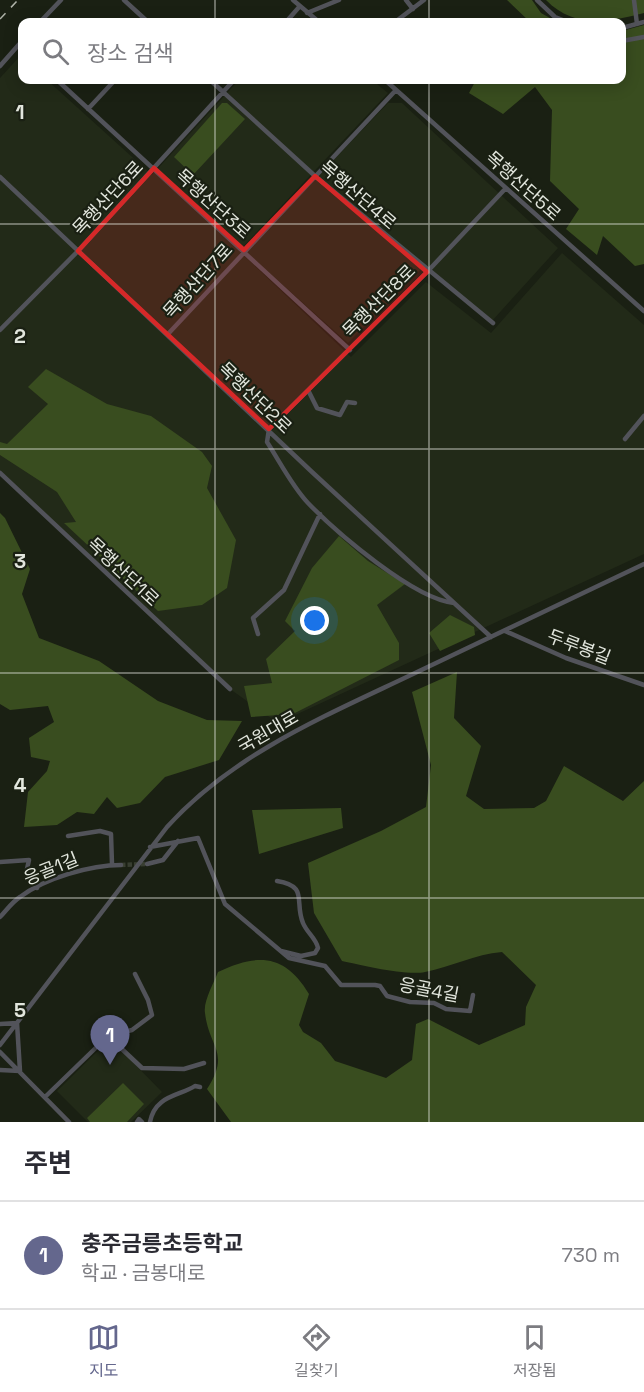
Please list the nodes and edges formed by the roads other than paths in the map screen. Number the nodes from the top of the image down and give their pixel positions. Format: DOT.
graph roads {
  1 [pos="61,0"];
  2 [pos="124,0"];
  3 [pos="293,0"];
  4 [pos="339,0"];
  5 [pos="406,0"];
  6 [pos="424,0"];
  7 [pos="634,0"];
  8 [pos="542,1"];
  9 [pos="300,6"];
  10 [pos="413,9"];
  11 [pos="307,13"];
  12 [pos="44,18"];
  13 [pos="144,18"];
  14 [pos="289,18"];
  15 [pos="314,18"];
  16 [pos="401,18"];
  17 [pos="558,18"];
  18 [pos="644,21"];
  19 [pos="637,24"];
  20 [pos="626,27"];
  21 [pos="644,37"];
  22 [pos="626,40"];
  23 [pos="18,48"];
  24 [pos="14,51"];
  25 [pos="18,52"];
  26 [pos="0,66"];
  27 [pos="61,84"];
  28 [pos="111,84"];
  29 [pos="214,84"];
  30 [pos="230,84"];
  31 [pos="389,84"];
  32 [pos="396,90"];
  33 [pos="223,92"];
  34 [pos="88,109"];
  35 [pos="154,168"];
  36 [pos="315,176"];
  37 [pos="0,177"];
  38 [pos="506,188"];
  39 [pos="244,250"];
  40 [pos="78,251"];
  41 [pos="427,272"];
  42 [pos="644,311"];
  43 [pos="494,323"];
  44 [pos="0,330"];
  45 [pos="168,334"];
  46 [pos="350,350"];
  47 [pos="309,392"];
  48 [pos="355,403"];
  49 [pos="644,416"];
  50 [pos="269,429"];
  51 [pos="625,439"];
  52 [pos="0,473"];
  53 [pos="320,514"];
  54 [pos="644,564"];
  55 [pos="455,603"];
  56 [pos="505,631"];
  57 [pos="258,634"];
  58 [pos="491,637"];
  59 [pos="644,685"];
  60 [pos="230,689"];
  61 [pos="68,836"];
  62 [pos="178,841"];
  63 [pos="150,847"];
  64 [pos="0,862"];
  65 [pos="112,864"];
  66 [pos="147,864"];
  67 [pos="121,865"];
  68 [pos="277,881"];
  69 [pos="38,888"];
  70 [pos="0,917"];
  71 [pos="279,951"];
  72 [pos="135,974"];
  73 [pos="473,995"];
  74 [pos="16,1023"];
  75 [pos="0,1024"];
  76 [pos="108,1036"];
  77 [pos="0,1045"];
  78 [pos="0,1052"];
  79 [pos="204,1063"];
  80 [pos="0,1070"];
  81 [pos="20,1071"];
  82 [pos="200,1087"];
  83 [pos="45,1097"];
  84 [pos="69,1122"];
  85 [pos="137,1122"];
  86 [pos="142,1122"];
  87 [pos="150,1122"];
  1 -- 12 [label="street"];
  2 -- 13 [label="street"];
  3 -- 9 [label="street"];
  4 -- 11 [label="street"];
  5 -- 10 [label="street"];
  6 -- 10 [label="street"];
  7 -- 19 [label="street"];
  8 -- 17 [label="street"];
  9 -- 11 [label="street"];
  9 -- 14 [label="street"];
  10 -- 16 [label="street"];
  11 -- 15 [label="street"];
  18 -- 19 [label="street"];
  19 -- 20 [label="street"];
  21 -- 22 [label="street"];
  23 -- 24 [label="street"];
  24 -- 25 [label="street"];
  24 -- 26 [label="street"];
  27 -- 34 [label="street, 목행산단3로"];
  28 -- 34 [label="street"];
  29 -- 33 [label="street, 목행산단4로"];
  30 -- 33 [label="street, 목행산단6로"];
  31 -- 32 [label="street, 목행산단5로"];
  32 -- 36 [label="street, 목행산단7로"];
  32 -- 38 [label="street, 목행산단5로"];
  33 -- 35 [label="street, 목행산단6로"];
  33 -- 36 [label="street, 목행산단4로"];
  34 -- 35 [label="street, 목행산단3로"];
  35 -- 39 [label="street, 목행산단3로"];
  35 -- 40 [label="street, 목행산단6로"];
  36 -- 39 [label="street, 목행산단7로"];
  36 -- 41 [label="street, 목행산단4로"];
  37 -- 40 [label="street, 목행산단2로"];
  38 -- 41 [label="street, 목행산단8로"];
  38 -- 42 [label="street, 목행산단5로"];
  39 -- 45 [label="street, 목행산단7로"];
  39 -- 46 [label="street, 목행산단3로"];
  40 -- 44 [label="street, 목행산단6로"];
  40 -- 45 [label="street, 목행산단2로"];
  41 -- 43 [label="street, 목행산단4로"];
  41 -- 46 [label="street, 목행산단8로"];
  45 -- 50 [label="street, 목행산단2로"];
  46 -- 47 [label="street, 목행산단8로"];
  47 -- 48 [label="street"];
  47 -- 50 [label="street, 목행산단8로"];
  49 -- 51 [label="street"];
  50 -- 53 [label="street"];
  50 -- 55 [label="street, 목행산단2로"];
  52 -- 60 [label="street, 목행산단1로"];
  53 -- 55 [label="street"];
  53 -- 57 [label="street"];
  54 -- 56 [label="street, 국원대로"];
  55 -- 58 [label="street, 목행산단2로"];
  56 -- 58 [label="street, 국원대로"];
  56 -- 59 [label="street, 두루봉길"];
  58 -- 63 [label="street, 국원대로"];
  61 -- 65 [label="street"];
  62 -- 63 [label="street, 응골4길"];
  62 -- 66 [label="street"];
  62 -- 71 [label="street, 응골4길"];
  63 -- 74 [label="street, 국원대로"];
  64 -- 69 [label="street"];
  65 -- 67 [label="street, 응골1길"];
  65 -- 69 [label="street, 응골1길"];
  68 -- 71 [label="street"];
  69 -- 70 [label="street, 응골1길"];
  71 -- 73 [label="street, 응골4길"];
  72 -- 76 [label="street"];
  74 -- 75 [label="street"];
  74 -- 77 [label="street, 국원대로"];
  74 -- 81 [label="street"];
  76 -- 79 [label="street"];
  76 -- 83 [label="street"];
  78 -- 81 [label="street"];
  80 -- 81 [label="street"];
  81 -- 83 [label="street"];
  82 -- 87 [label="street"];
  83 -- 84 [label="street"];
  85 -- 86 [label="street"];
}
